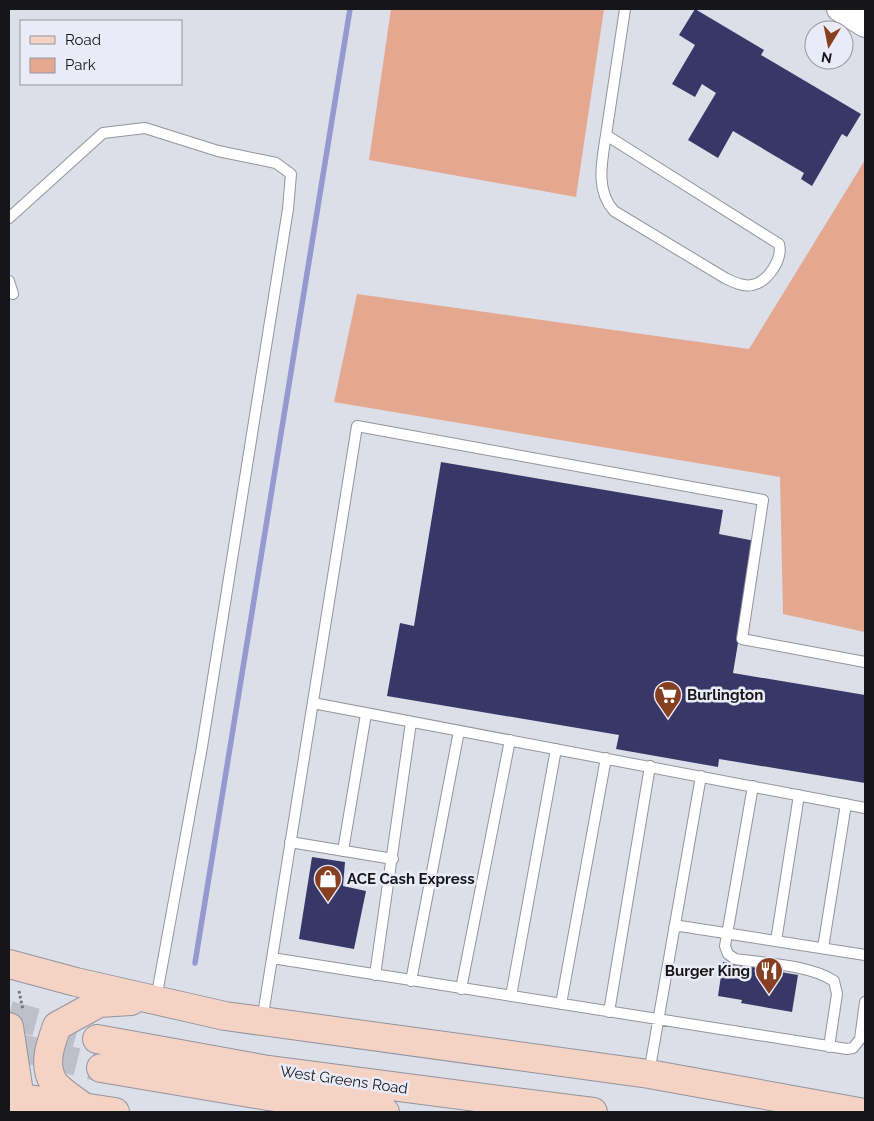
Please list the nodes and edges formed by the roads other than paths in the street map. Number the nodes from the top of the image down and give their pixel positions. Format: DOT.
graph roads {
  1 [pos="625,9"];
  2 [pos="606,135"];
  3 [pos="9,218"];
  4 [pos="9,281"];
  5 [pos="13,294"];
  6 [pos="865,662"];
  7 [pos="312,703"];
  8 [pos="366,714"];
  9 [pos="411,722"];
  10 [pos="459,731"];
  11 [pos="510,740"];
  12 [pos="556,749"];
  13 [pos="606,758"];
  14 [pos="650,766"];
  15 [pos="701,776"];
  16 [pos="753,786"];
  17 [pos="799,795"];
  18 [pos="846,804"];
  19 [pos="865,808"];
  20 [pos="290,842"];
  21 [pos="343,850"];
  22 [pos="393,859"];
  23 [pos="674,928"];
  24 [pos="727,933"];
  25 [pos="776,941"];
  26 [pos="823,948"];
  27 [pos="865,955"];
  28 [pos="272,958"];
  29 [pos="9,964"];
  30 [pos="375,975"];
  31 [pos="411,981"];
  32 [pos="461,988"];
  33 [pos="512,996"];
  34 [pos="156,1000"];
  35 [pos="865,1002"];
  36 [pos="561,1004"];
  37 [pos="609,1012"];
  38 [pos="657,1020"];
  39 [pos="261,1022"];
  40 [pos="9,1027"];
  41 [pos="97,1039"];
  42 [pos="829,1046"];
  43 [pos="102,1068"];
  44 [pos="649,1074"];
  45 [pos="17,1102"];
  46 [pos="83,1110"];
  47 [pos="115,1112"];
  48 [pos="386,1112"];
  49 [pos="593,1112"];
  50 [pos="859,1112"];
  1 -- 2 [label="lane"];
  2 -- 2 [label="lane"];
  3 -- 34 [label="lane"];
  4 -- 5 [label="lane"];
  6 -- 7 [label="lane"];
  7 -- 8 [label="lane"];
  7 -- 20 [label="lane"];
  8 -- 9 [label="lane"];
  8 -- 21 [label="lane"];
  9 -- 10 [label="lane"];
  9 -- 22 [label="lane"];
  10 -- 11 [label="lane"];
  10 -- 31 [label="lane"];
  11 -- 12 [label="lane"];
  11 -- 32 [label="lane"];
  12 -- 13 [label="lane"];
  12 -- 33 [label="lane"];
  13 -- 14 [label="lane"];
  13 -- 36 [label="lane"];
  14 -- 15 [label="lane"];
  14 -- 37 [label="lane"];
  15 -- 16 [label="lane"];
  15 -- 23 [label="lane"];
  16 -- 17 [label="lane"];
  16 -- 24 [label="lane"];
  17 -- 18 [label="lane"];
  17 -- 25 [label="lane"];
  18 -- 19 [label="lane"];
  18 -- 26 [label="lane"];
  20 -- 21 [label="lane"];
  20 -- 28 [label="lane"];
  21 -- 22 [label="lane"];
  22 -- 30 [label="lane"];
  23 -- 24 [label="lane"];
  23 -- 38 [label="lane"];
  24 -- 25 [label="lane"];
  24 -- 42 [label="lane"];
  25 -- 26 [label="lane"];
  26 -- 27 [label="lane"];
  28 -- 30 [label="lane"];
  28 -- 39 [label="lane"];
  29 -- 34 [label="main road"];
  30 -- 31 [label="lane"];
  31 -- 32 [label="lane"];
  32 -- 33 [label="lane"];
  33 -- 36 [label="lane"];
  34 -- 39 [label="main road"];
  34 -- 46 [label="main road"];
  35 -- 42 [label="lane"];
  36 -- 37 [label="lane"];
  37 -- 38 [label="lane"];
  38 -- 42 [label="lane"];
  38 -- 44 [label="lane"];
  39 -- 44 [label="main road"];
  40 -- 45 [label="main road"];
  41 -- 49 [label="main road, West Greens Road"];
  43 -- 48 [label="main road, West Greens Road"];
  44 -- 50 [label="main road"];
  45 -- 46 [label="main road"];
  46 -- 47 [label="main road"];
}
